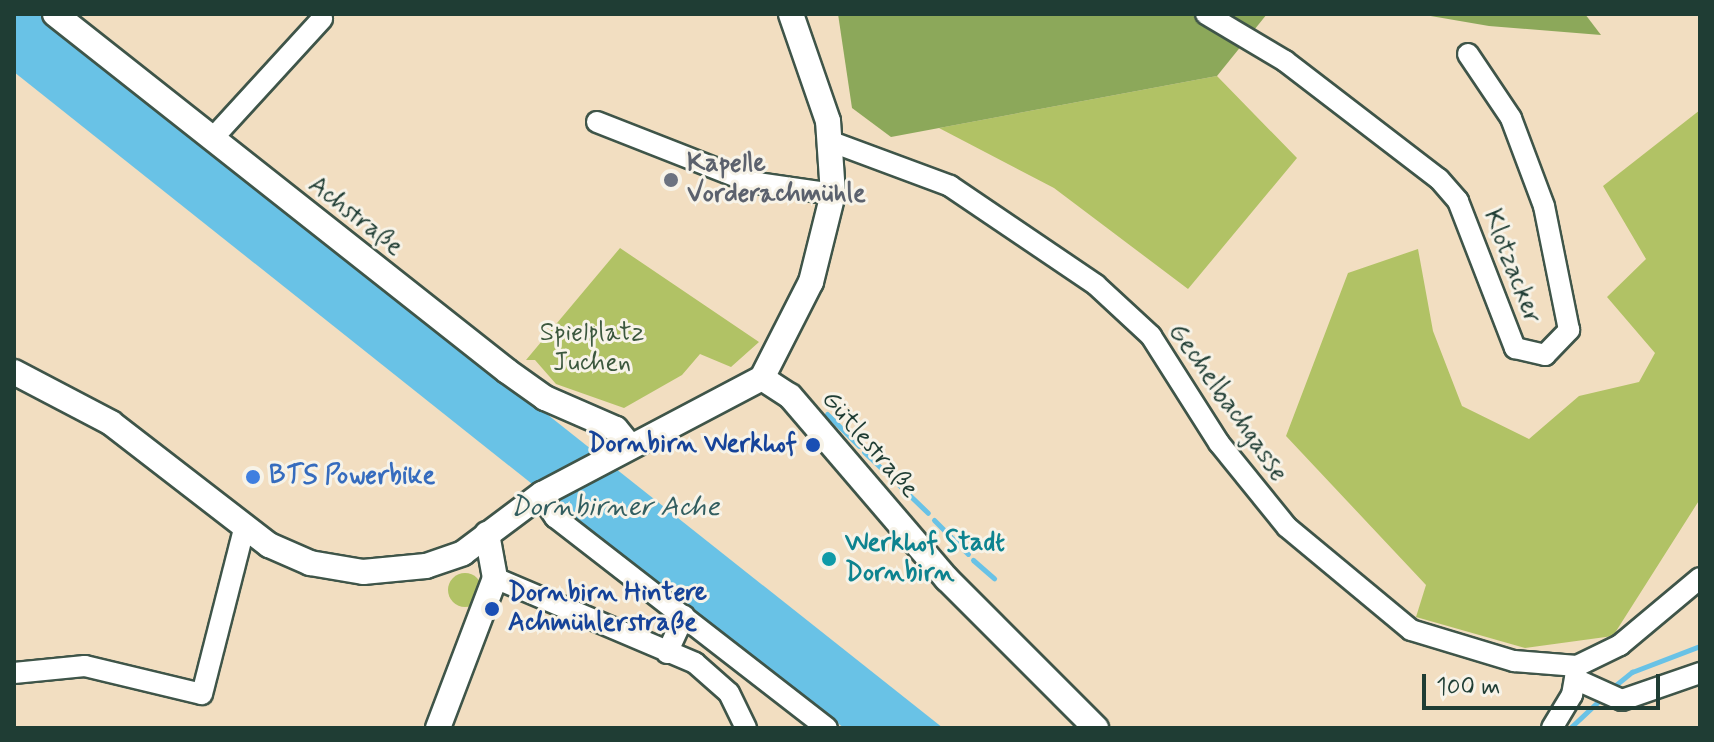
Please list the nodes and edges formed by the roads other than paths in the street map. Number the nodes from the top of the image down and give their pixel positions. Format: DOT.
graph roads {
  1 [pos="55,14"];
  2 [pos="791,14"];
  3 [pos="1206,14"];
  4 [pos="322,19"];
  5 [pos="1468,54"];
  6 [pos="597,122"];
  7 [pos="212,139"];
  8 [pos="832,142"];
  9 [pos="833,194"];
  10 [pos="14,372"];
  11 [pos="762,378"];
  12 [pos="621,451"];
  13 [pos="539,496"];
  14 [pos="244,529"];
  15 [pos="487,534"];
  16 [pos="495,578"];
  17 [pos="1700,578"];
  18 [pos="684,616"];
  19 [pos="667,653"];
  20 [pos="14,673"];
  21 [pos="1576,673"];
  22 [pos="1700,673"];
  23 [pos="438,728"];
  24 [pos="746,728"];
  25 [pos="827,728"];
  26 [pos="1096,728"];
  27 [pos="1552,728"];
  1 -- 7 [label="street, Achstraße"];
  2 -- 8 [label="street"];
  3 -- 5 [label="street, Klotzacker"];
  4 -- 7 [label="street"];
  6 -- 9 [label="street"];
  7 -- 12 [label="street, Achstraße"];
  8 -- 9 [label="street"];
  8 -- 21 [label="street, Gechelbachgasse"];
  9 -- 11 [label="street"];
  10 -- 14 [label="street"];
  11 -- 12 [label="street"];
  11 -- 26 [label="street, Gütlestraße"];
  12 -- 13 [label="street"];
  13 -- 15 [label="street"];
  13 -- 18 [label="street"];
  14 -- 15 [label="street"];
  14 -- 20 [label="street"];
  15 -- 16 [label="street"];
  16 -- 19 [label="street"];
  16 -- 23 [label="street"];
  17 -- 21 [label="street"];
  18 -- 19 [label="street"];
  18 -- 25 [label="street"];
  19 -- 24 [label="street"];
  21 -- 22 [label="street"];
  21 -- 27 [label="street"];
}
